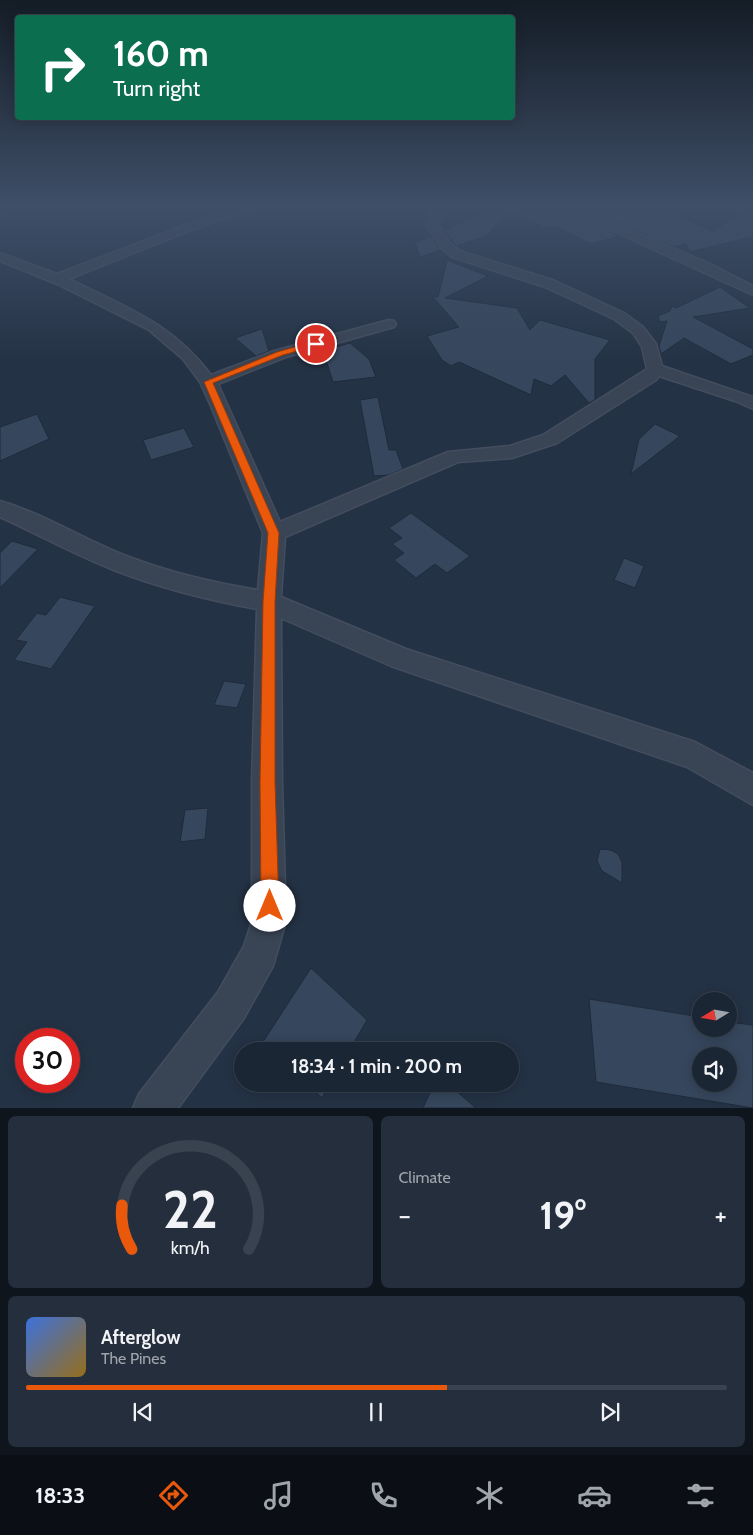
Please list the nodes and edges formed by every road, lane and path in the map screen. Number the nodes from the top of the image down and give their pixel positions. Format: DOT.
graph roads {
  1 [pos="4,259"];
  2 [pos="109,259"];
  3 [pos="471,259"];
  4 [pos="686,259"];
  5 [pos="57,279"];
  6 [pos="753,291"];
  7 [pos="389,324"];
  8 [pos="654,369"];
  9 [pos="208,382"];
  10 [pos="749,396"];
  11 [pos="0,508"];
  12 [pos="274,533"];
  13 [pos="269,602"];
  14 [pos="753,790"];
  15 [pos="153,1108"];
  1 -- 5 [label="street"];
  2 -- 5 [label="street"];
  3 -- 8 [label="street"];
  4 -- 6 [label="street"];
  5 -- 9 [label="street"];
  7 -- 9 [label="street"];
  8 -- 10 [label="street"];
  8 -- 12 [label="street"];
  9 -- 12 [label="street"];
  11 -- 13 [label="street"];
  12 -- 13 [label="street"];
  13 -- 14 [label="street"];
  13 -- 15 [label="street"];
}
